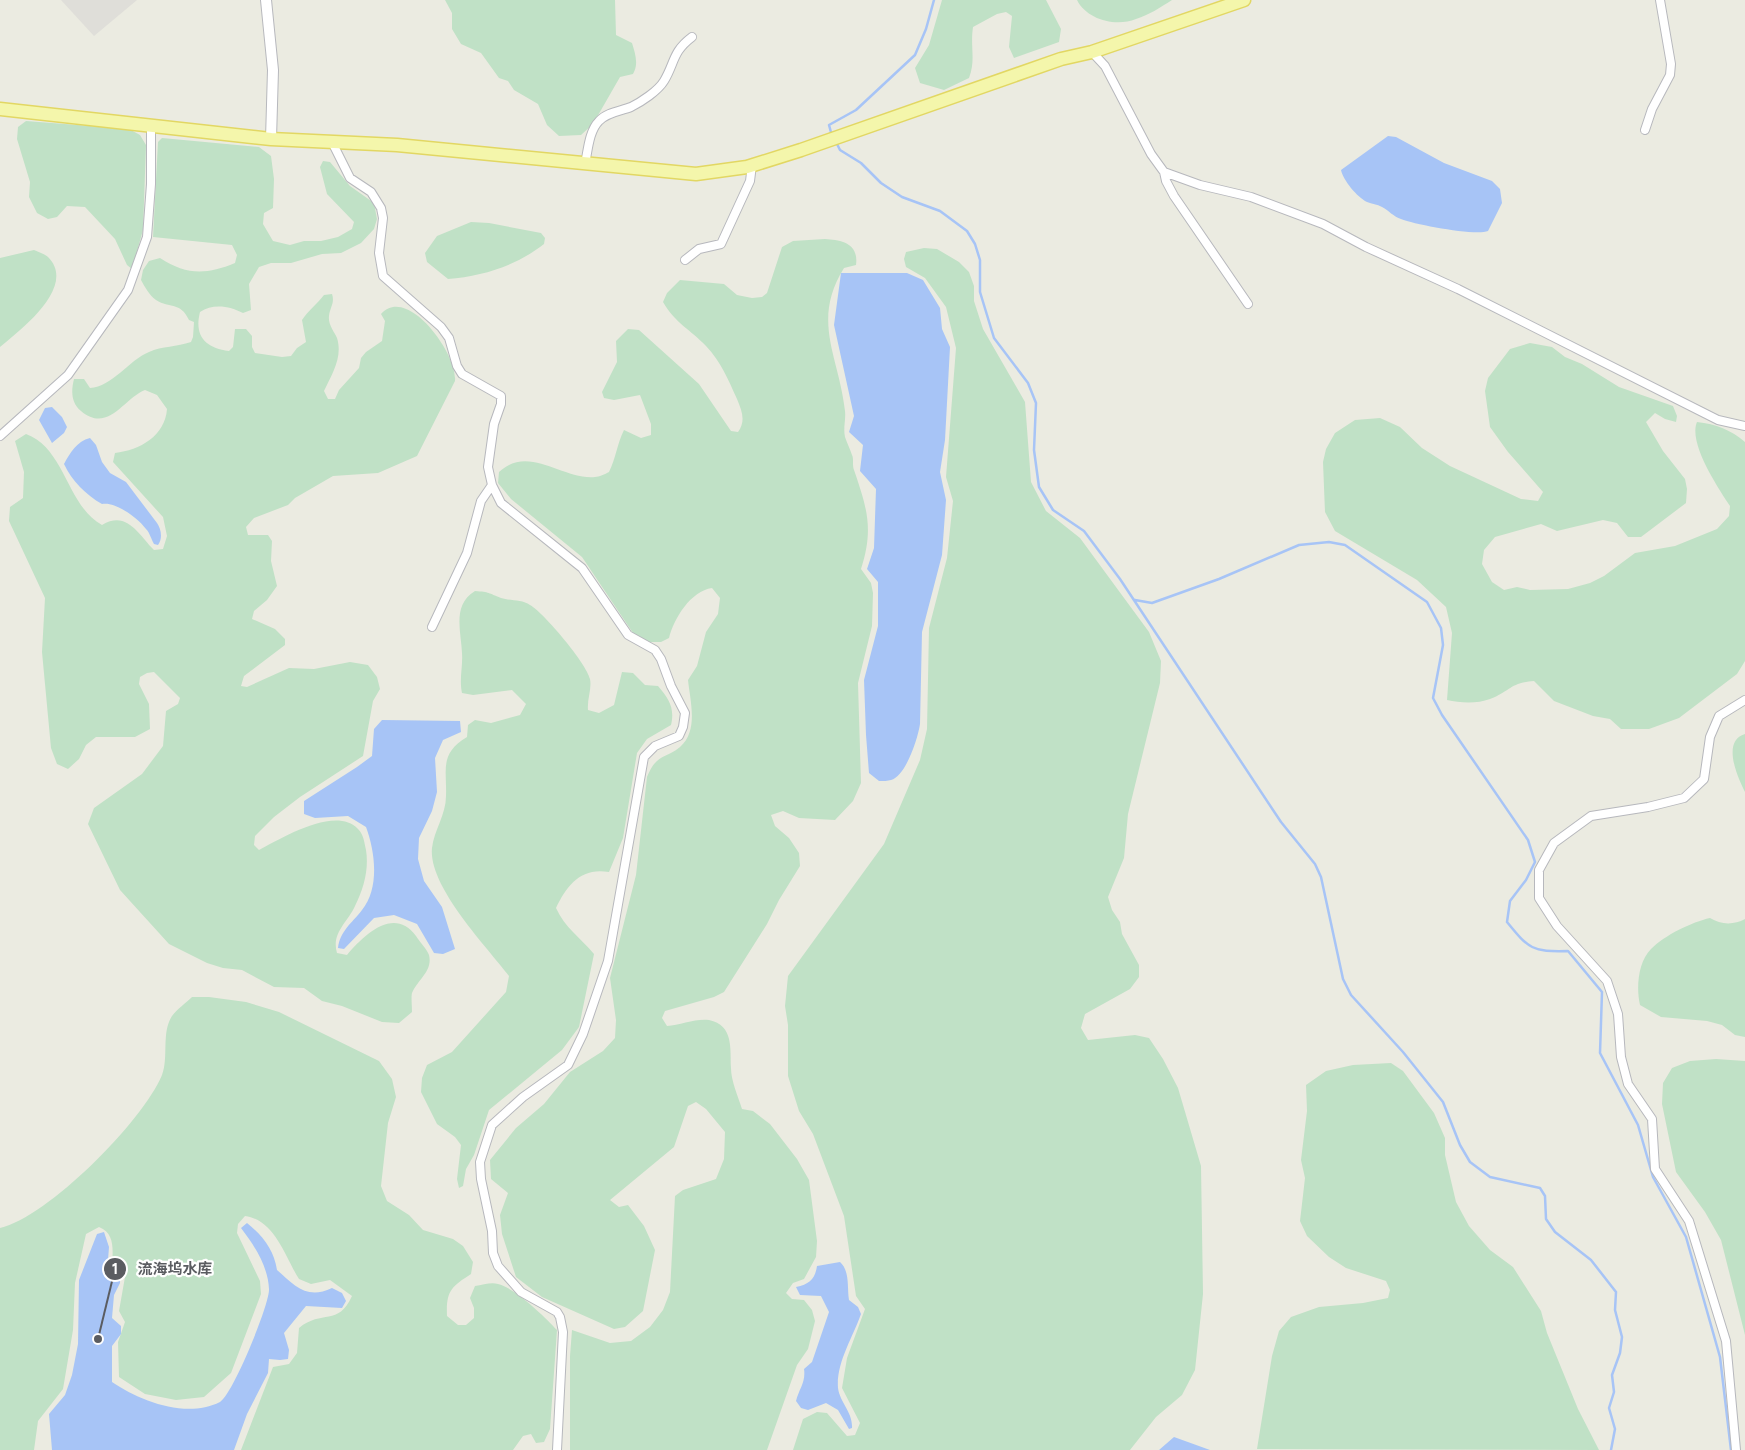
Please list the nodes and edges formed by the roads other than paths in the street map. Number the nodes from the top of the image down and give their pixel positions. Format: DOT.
graph roads {
  1 [pos="266,0"];
  2 [pos="1244,0"];
  3 [pos="1660,0"];
  4 [pos="692,37"];
  5 [pos="1092,52"];
  6 [pos="0,108"];
  7 [pos="152,125"];
  8 [pos="1645,130"];
  9 [pos="271,139"];
  10 [pos="332,142"];
  11 [pos="585,164"];
  12 [pos="752,165"];
  13 [pos="1164,172"];
  14 [pos="685,260"];
  15 [pos="1248,304"];
  16 [pos="1745,426"];
  17 [pos="0,436"];
  18 [pos="492,485"];
  19 [pos="432,628"];
  20 [pos="1745,700"];
  21 [pos="557,1450"];
  22 [pos="1736,1450"];
  1 -- 9 [label="street"];
  2 -- 5 [label="main road"];
  3 -- 8 [label="street"];
  4 -- 11 [label="street"];
  5 -- 12 [label="main road"];
  5 -- 13 [label="street"];
  6 -- 7 [label="main road"];
  7 -- 9 [label="main road"];
  7 -- 17 [label="street"];
  9 -- 10 [label="main road"];
  10 -- 11 [label="main road"];
  10 -- 18 [label="street"];
  11 -- 12 [label="main road"];
  12 -- 14 [label="street"];
  13 -- 15 [label="street"];
  13 -- 16 [label="street"];
  18 -- 19 [label="street"];
  18 -- 21 [label="street"];
  20 -- 22 [label="street"];
}
